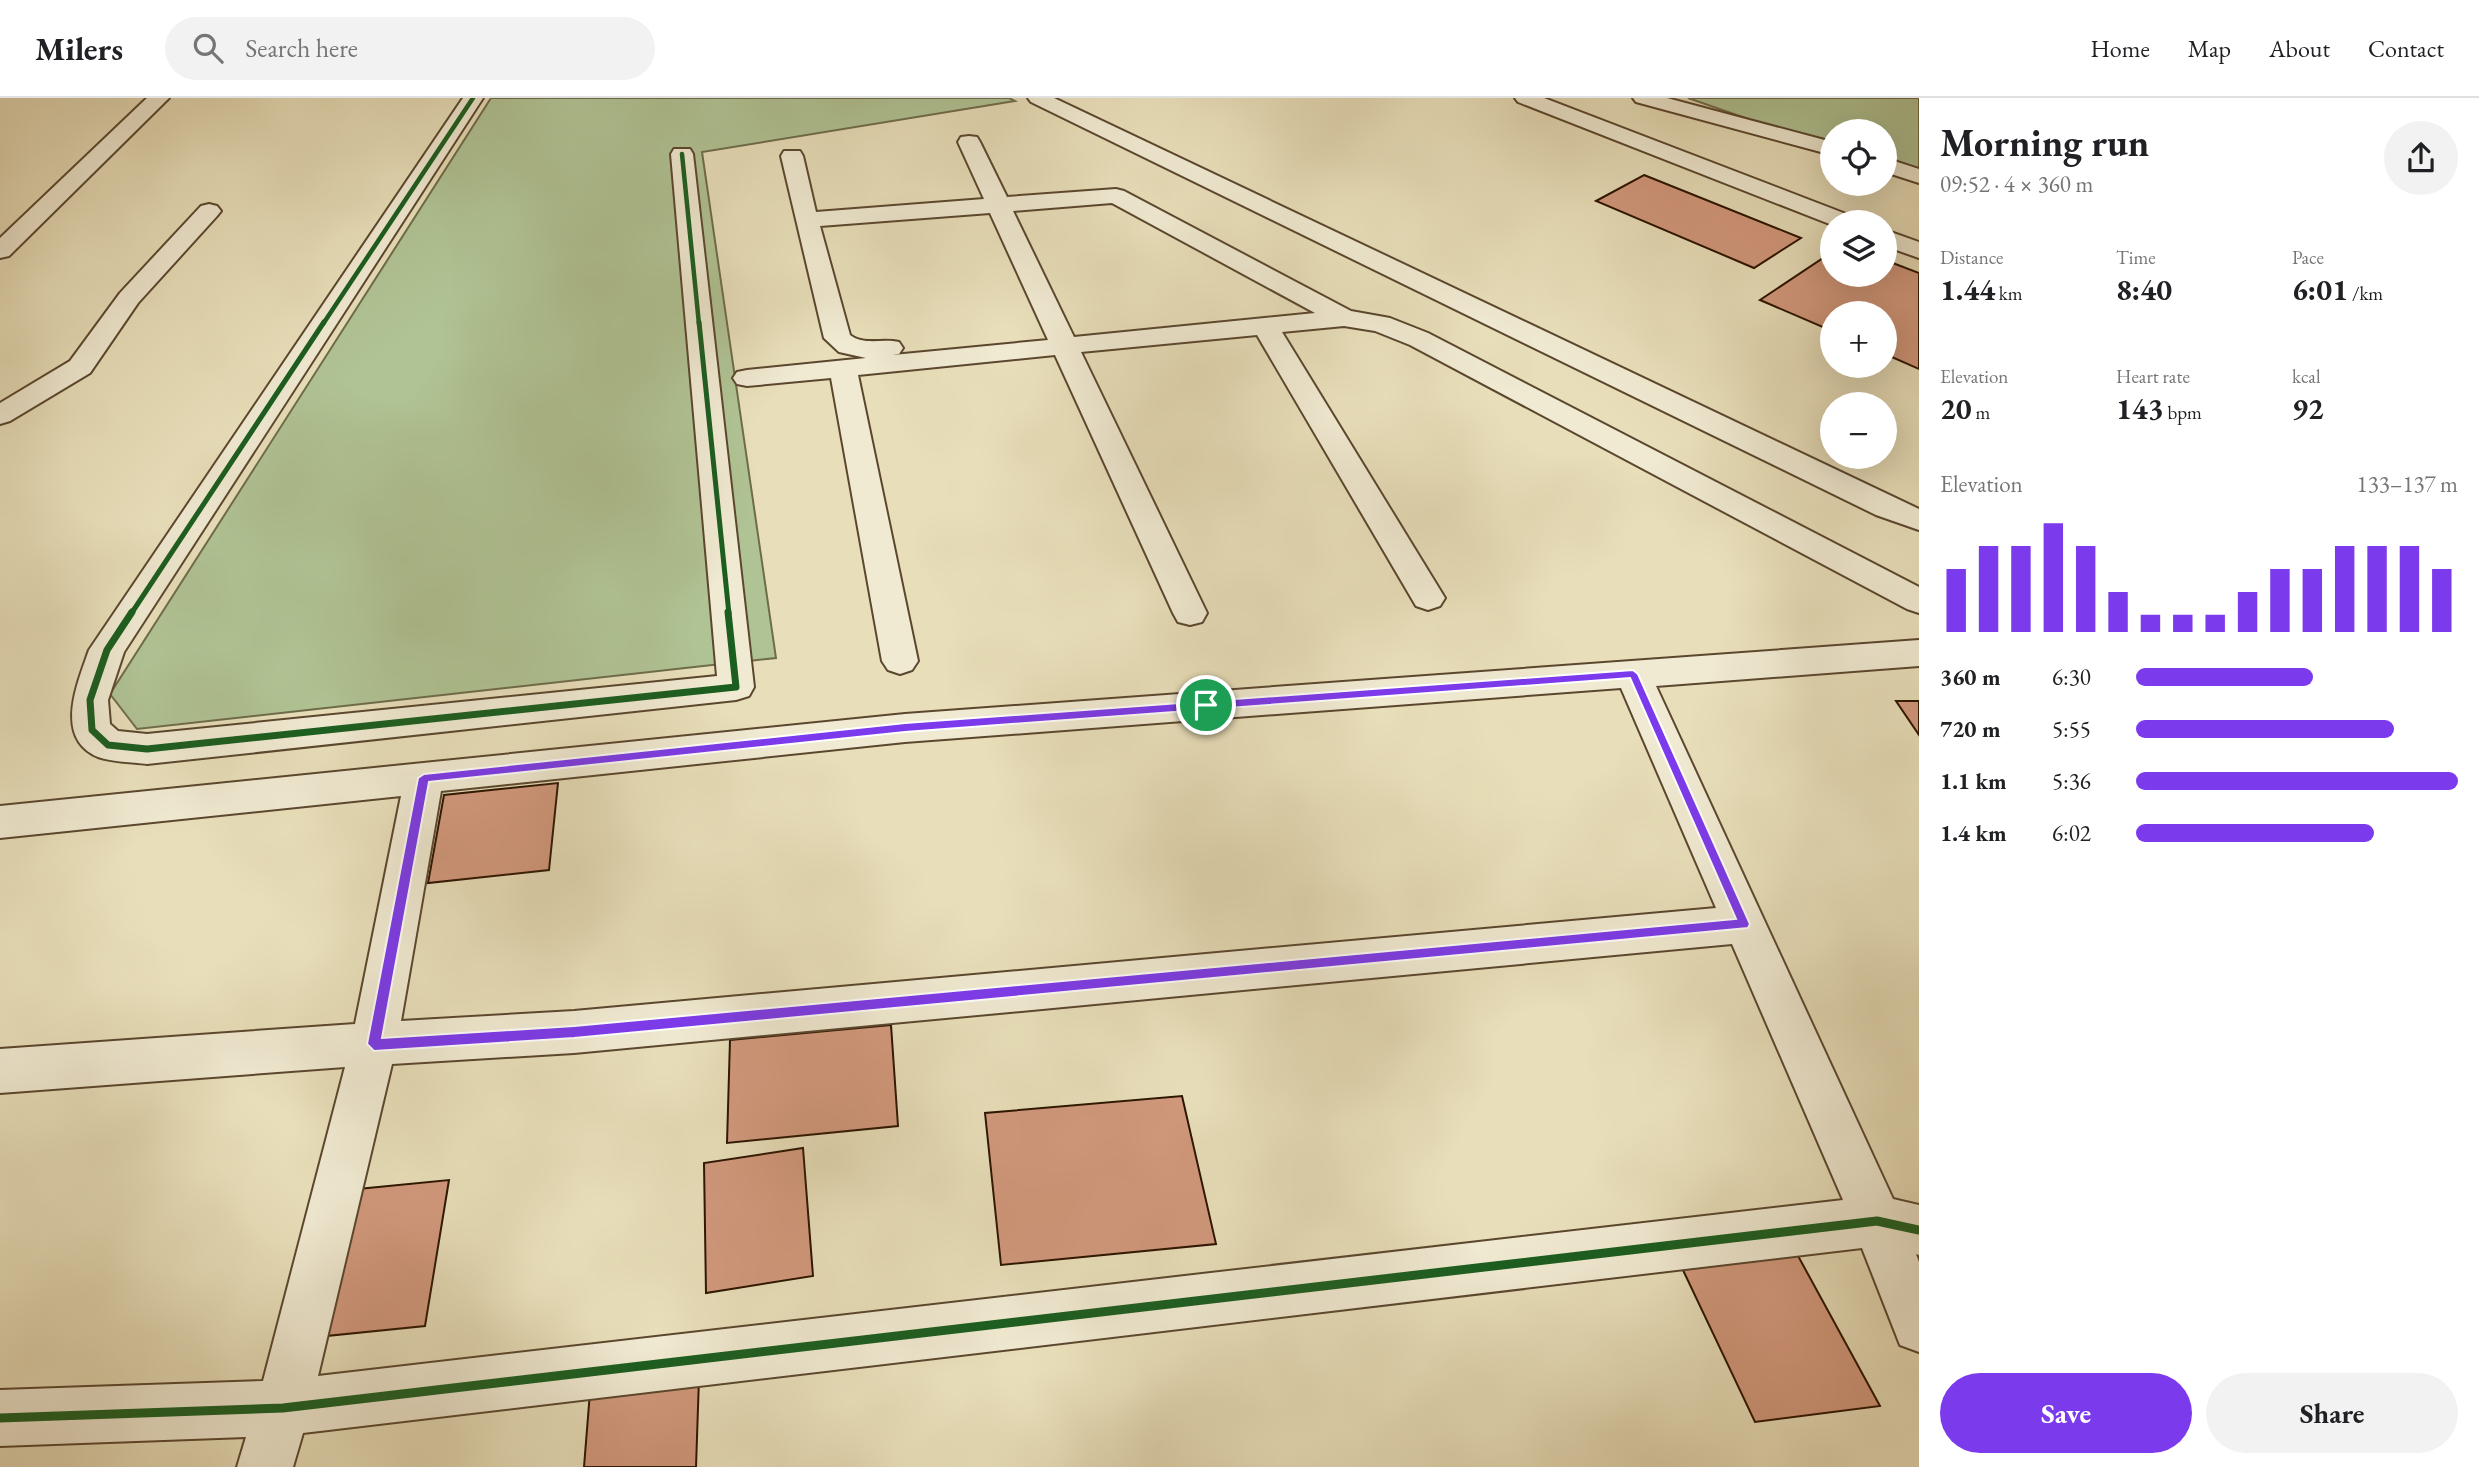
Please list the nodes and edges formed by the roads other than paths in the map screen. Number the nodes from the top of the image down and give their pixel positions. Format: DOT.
graph roads {
  1 [pos="159,98"];
  2 [pos="472,98"];
  3 [pos="1038,98"];
  4 [pos="1525,98"];
  5 [pos="1643,98"];
  6 [pos="969,142"];
  7 [pos="1820,146"];
  8 [pos="682,154"];
  9 [pos="792,156"];
  10 [pos="1897,169"];
  11 [pos="1919,176"];
  12 [pos="998,204"];
  13 [pos="209,211"];
  14 [pos="1820,212"];
  15 [pos="806,220"];
  16 [pos="1897,242"];
  17 [pos="0,251"];
  18 [pos="1919,251"];
  19 [pos="1344,318"];
  20 [pos="1265,327"];
  21 [pos="1065,346"];
  22 [pos="844,368"];
  23 [pos="747,378"];
  24 [pos="0,415"];
  25 [pos="1919,520"];
  26 [pos="1427,598"];
  27 [pos="1919,601"];
  28 [pos="1190,613"];
  29 [pos="1919,653"];
  30 [pos="900,661"];
  31 [pos="1633,674"];
  32 [pos="424,778"];
  33 [pos="0,822"];
  34 [pos="1744,924"];
  35 [pos="374,1044"];
  36 [pos="0,1071"];
  37 [pos="1898,1226"];
  38 [pos="1919,1326"];
  39 [pos="284,1408"];
  40 [pos="0,1418"];
  41 [pos="265,1467"];
  1 -- 17 [label="street"];
  2 -- 8 [label="street"];
  3 -- 25 [label="street"];
  4 -- 14 [label="street"];
  5 -- 7 [label="street"];
  6 -- 12 [label="street"];
  9 -- 15 [label="street"];
  10 -- 11 [label="street"];
  12 -- 15 [label="street"];
  12 -- 19 [label="street"];
  12 -- 21 [label="street"];
  13 -- 24 [label="street"];
  15 -- 21 [label="street"];
  16 -- 18 [label="street"];
  19 -- 20 [label="street"];
  19 -- 27 [label="street"];
  20 -- 21 [label="street"];
  20 -- 26 [label="street"];
  21 -- 22 [label="street"];
  21 -- 28 [label="street"];
  22 -- 23 [label="street"];
  22 -- 30 [label="street"];
  29 -- 31 [label="street"];
  31 -- 32 [label="street"];
  31 -- 34 [label="street"];
  32 -- 33 [label="street"];
  32 -- 35 [label="street"];
  34 -- 35 [label="street"];
  34 -- 37 [label="street"];
  35 -- 36 [label="street"];
  35 -- 39 [label="street"];
  37 -- 38 [label="street"];
  37 -- 39 [label="street"];
  39 -- 40 [label="street"];
  39 -- 41 [label="street"];
}
